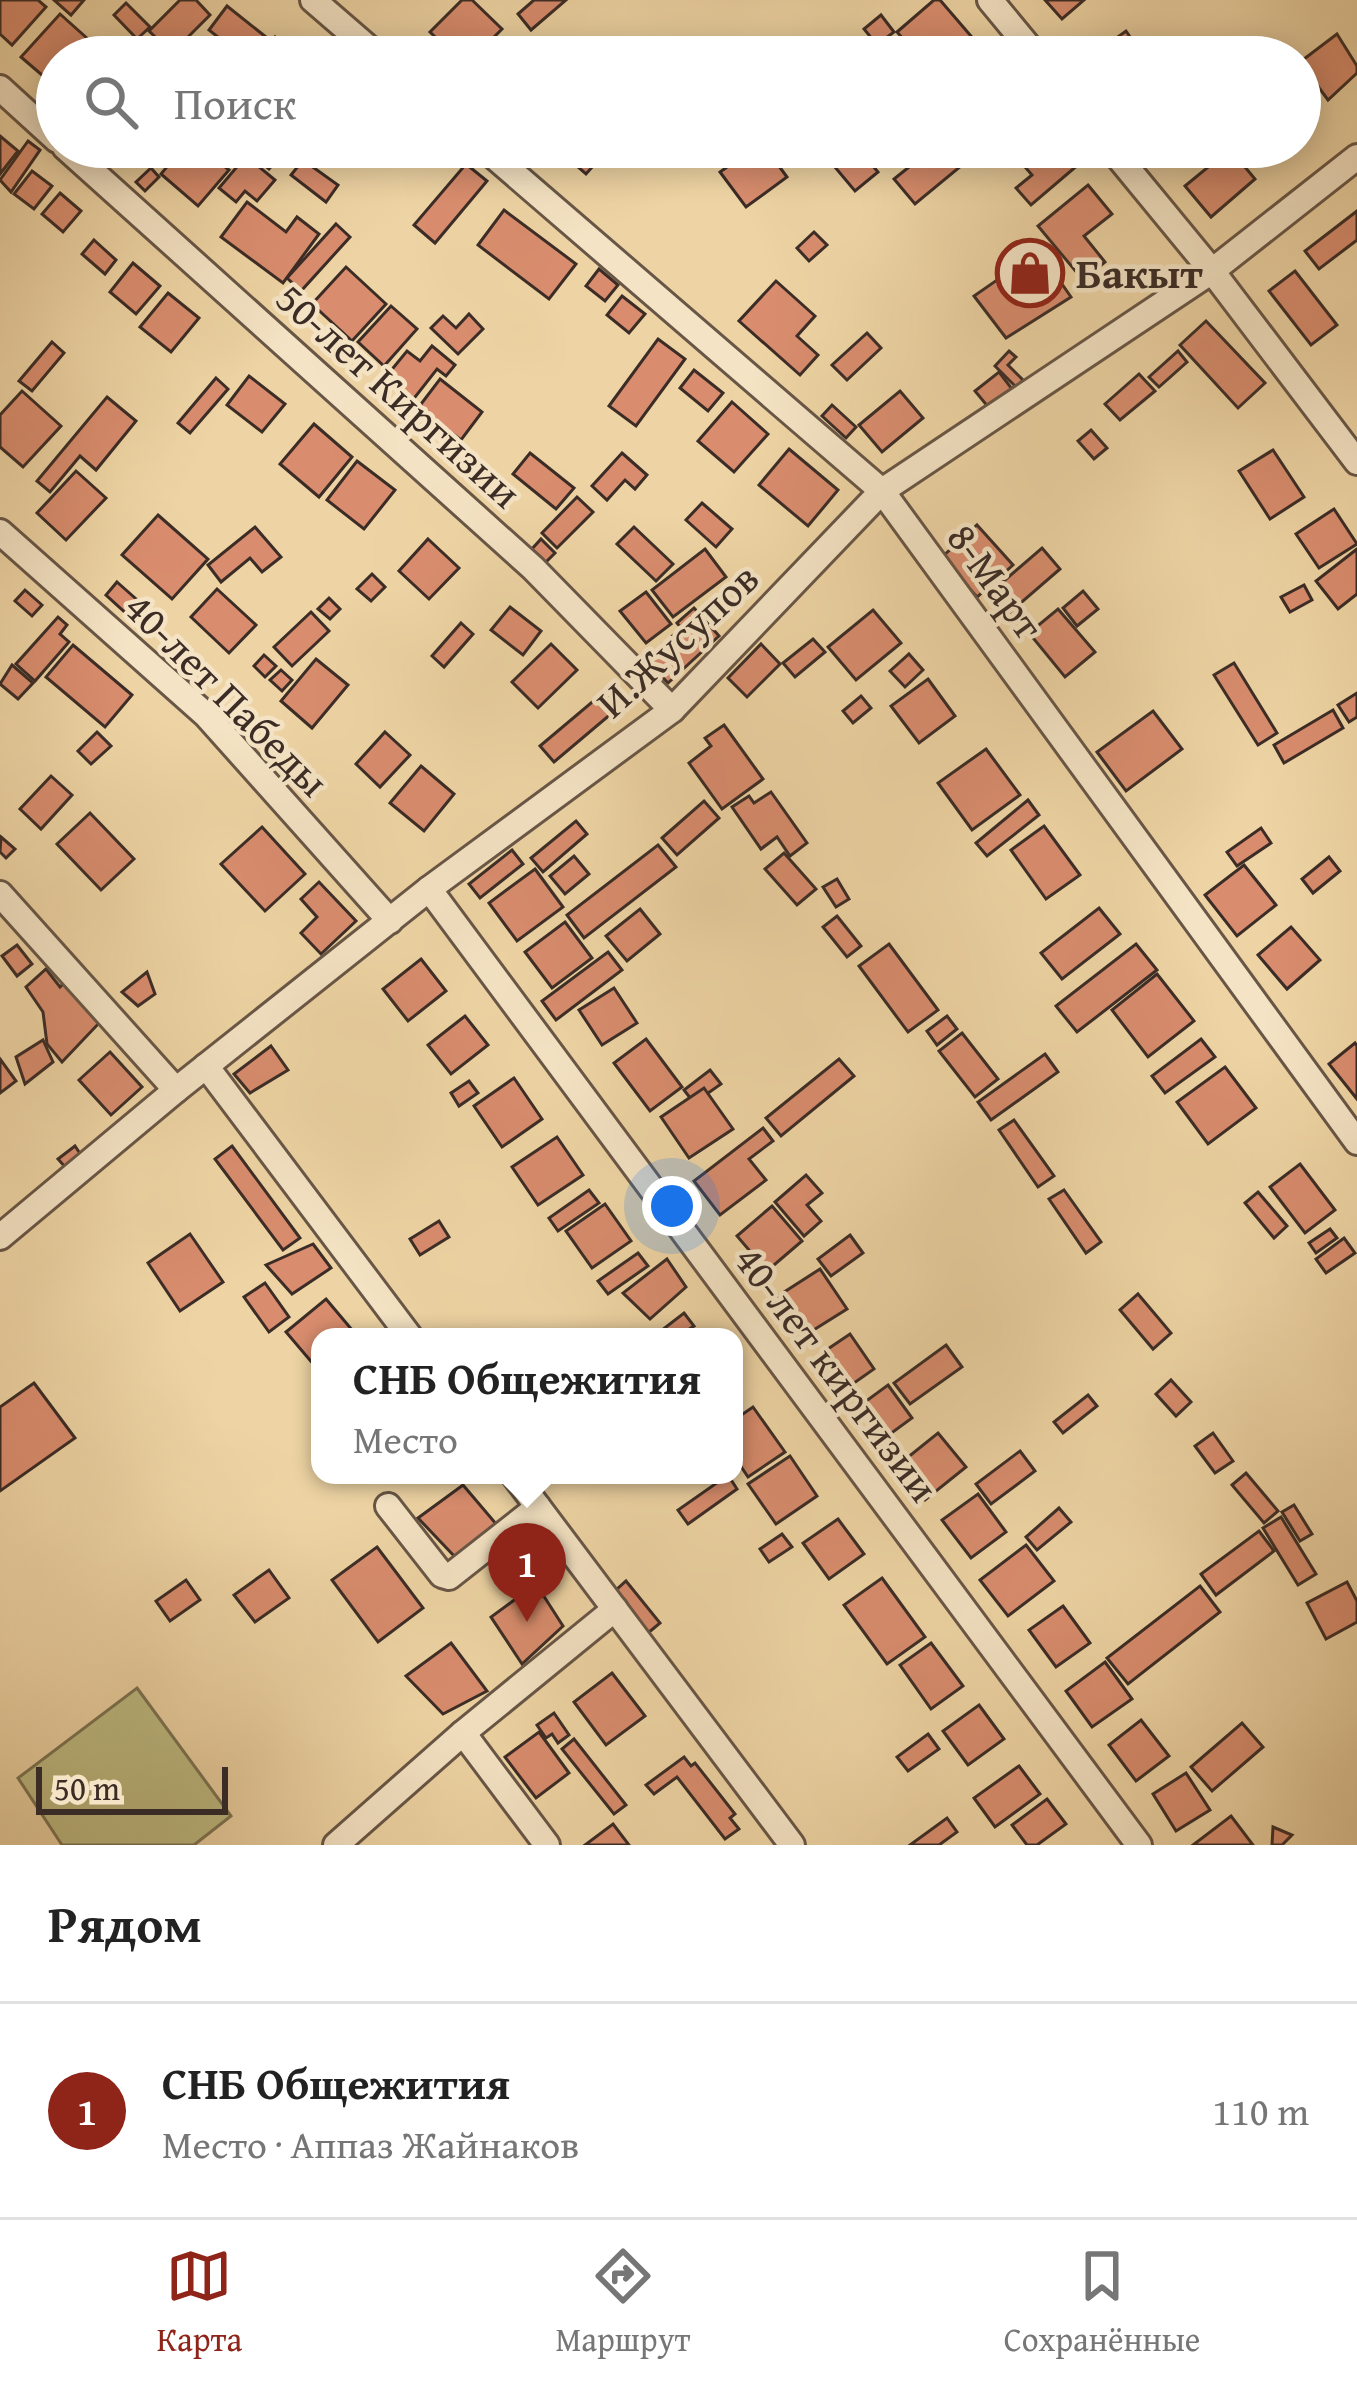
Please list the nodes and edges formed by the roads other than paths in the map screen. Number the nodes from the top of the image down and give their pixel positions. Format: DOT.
graph roads {
  1 [pos="313,0"];
  2 [pos="991,0"];
  3 [pos="355,36"];
  4 [pos="1020,36"];
  5 [pos="0,88"];
  6 [pos="36,121"];
  7 [pos="1357,157"];
  8 [pos="88,168"];
  9 [pos="507,168"];
  10 [pos="1127,168"];
  11 [pos="1211,271"];
  12 [pos="1357,462"];
  13 [pos="882,491"];
  14 [pos="0,532"];
  15 [pos="672,710"];
  16 [pos="429,889"];
  17 [pos="0,893"];
  18 [pos="390,921"];
  19 [pos="206,1066"];
  20 [pos="176,1090"];
  21 [pos="1357,1142"];
  22 [pos="0,1237"];
  23 [pos="403,1328"];
  24 [pos="521,1484"];
  25 [pos="388,1506"];
  26 [pos="538,1507"];
  27 [pos="615,1609"];
  28 [pos="463,1733"];
  29 [pos="336,1845"];
  30 [pos="547,1845"];
  31 [pos="792,1845"];
  32 [pos="1139,1845"];
  1 -- 3 [label="street"];
  2 -- 4 [label="street"];
  5 -- 6 [label="street"];
  7 -- 11 [label="street, И.Жусупов"];
  8 -- 15 [label="street, 50-лет Киргизии"];
  9 -- 13 [label="street, 8-Март"];
  10 -- 11 [label="street"];
  11 -- 12 [label="street"];
  11 -- 13 [label="street, И.Жусупов"];
  13 -- 15 [label="street, И.Жусупов"];
  13 -- 21 [label="street, 8-Март"];
  14 -- 18 [label="street, 40-лет Пабеды"];
  15 -- 16 [label="street, И.Жусупов"];
  16 -- 18 [label="street, И.Жусупов"];
  16 -- 32 [label="street, 40-лет киргизии"];
  17 -- 20 [label="street"];
  18 -- 19 [label="street, И.Жусупов"];
  19 -- 20 [label="street, И.Жусупов"];
  19 -- 23 [label="street"];
  20 -- 22 [label="street, И.Жусупов"];
  24 -- 26 [label="street"];
  25 -- 26 [label="street"];
  26 -- 27 [label="street"];
  27 -- 28 [label="street"];
  27 -- 31 [label="street"];
  28 -- 29 [label="street"];
  28 -- 30 [label="street"];
}
